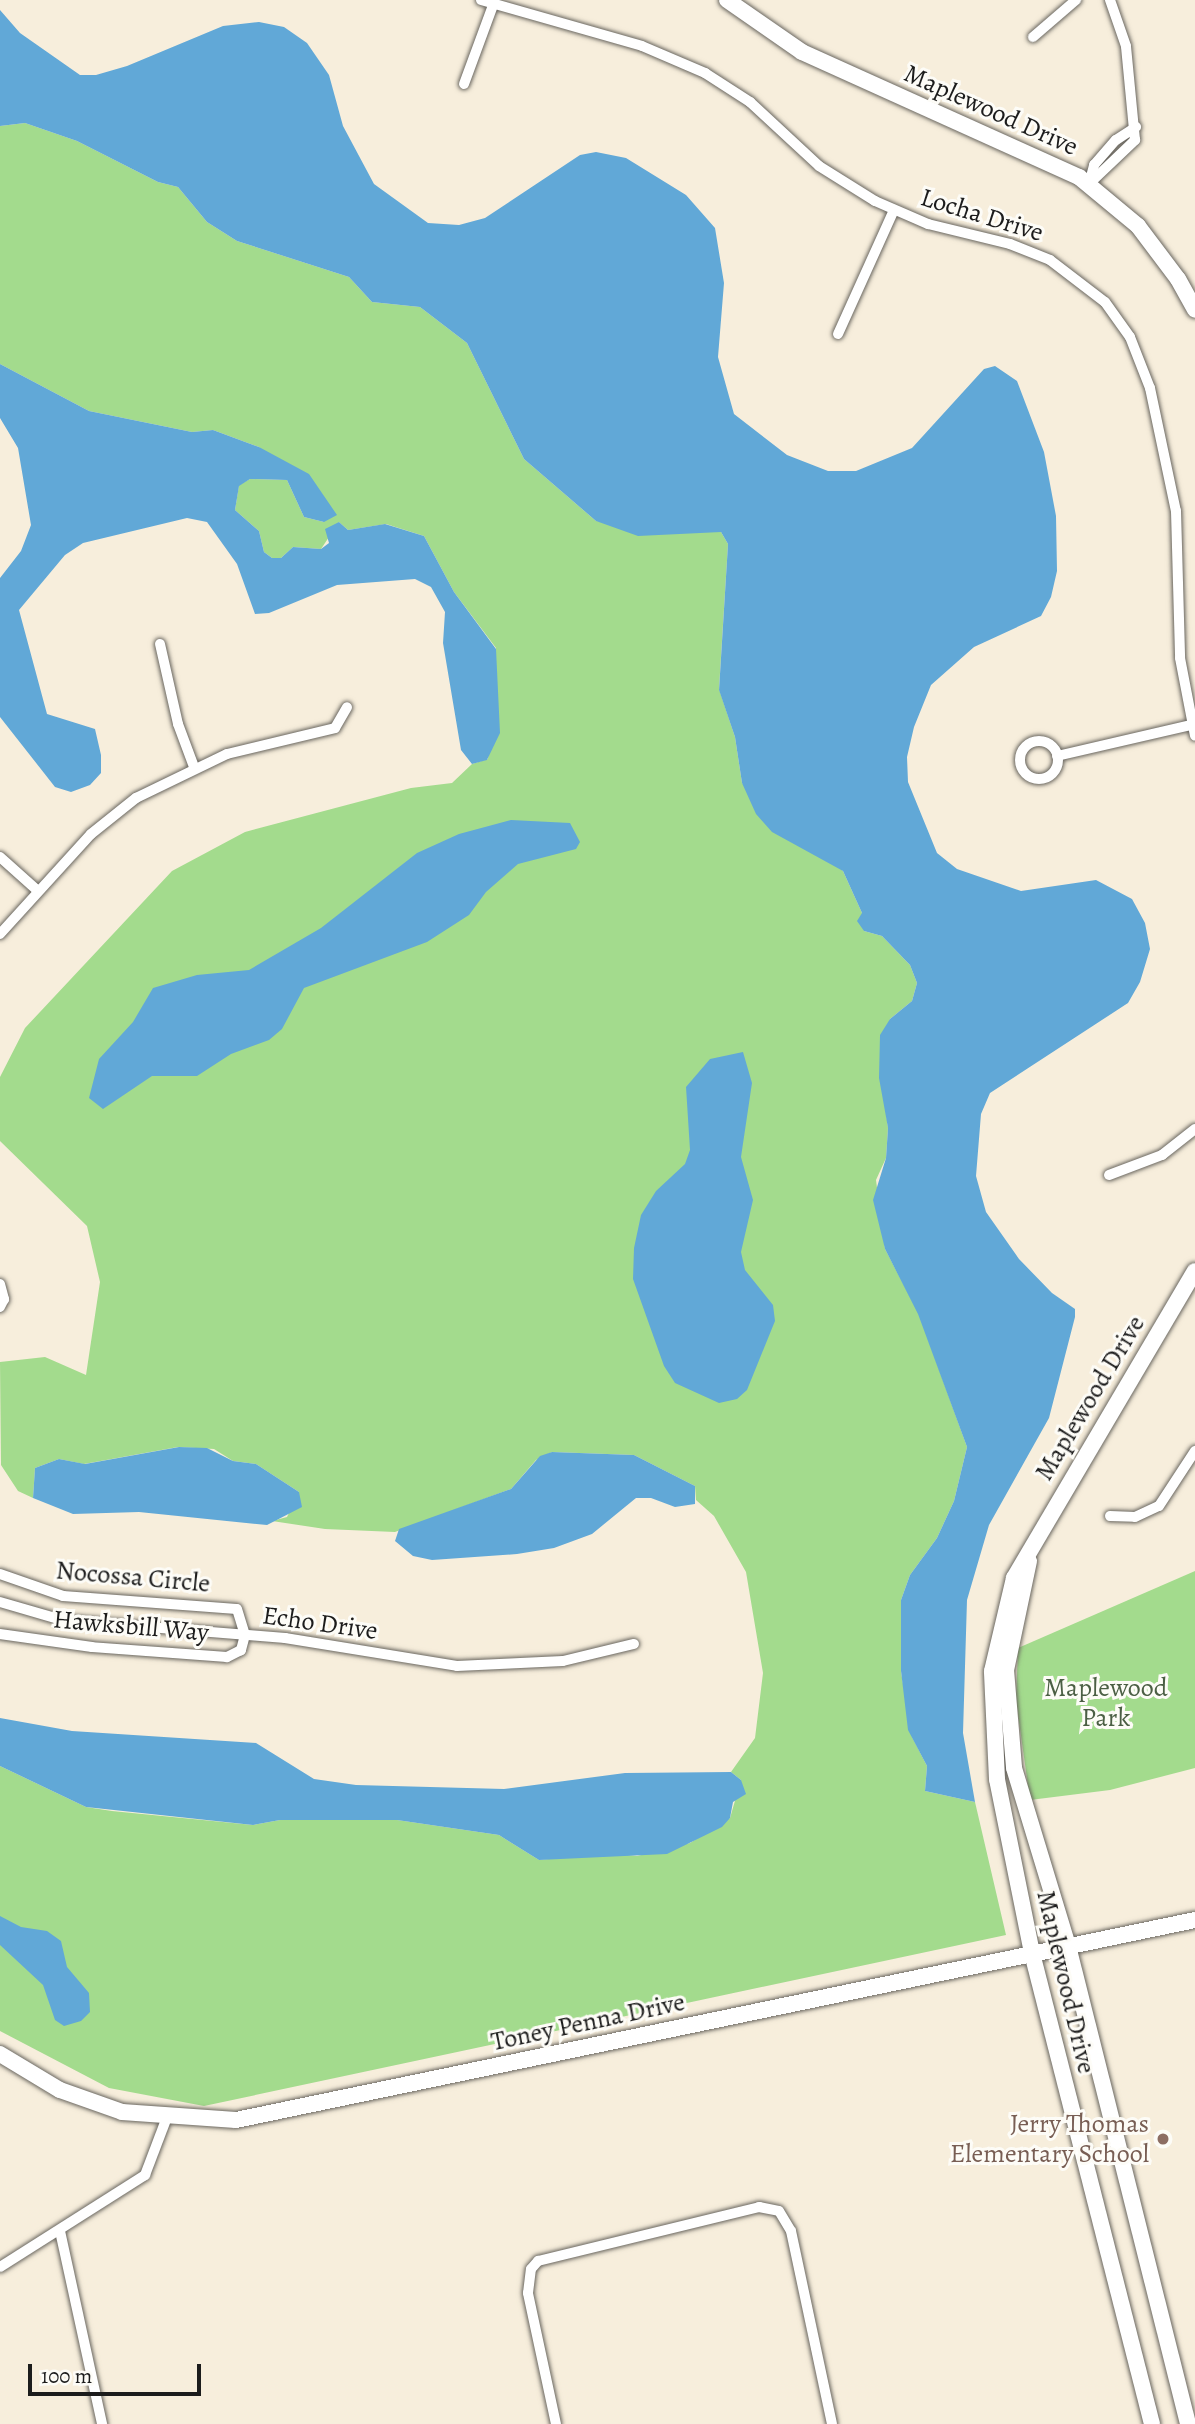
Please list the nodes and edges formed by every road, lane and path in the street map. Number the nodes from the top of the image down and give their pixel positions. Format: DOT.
graph roads {
  1 [pos="481,0"];
  2 [pos="727,0"];
  3 [pos="1076,0"];
  4 [pos="1110,0"];
  5 [pos="493,5"];
  6 [pos="1033,37"];
  7 [pos="464,84"];
  8 [pos="1089,184"];
  9 [pos="894,210"];
  10 [pos="1195,310"];
  11 [pos="838,334"];
  12 [pos="160,645"];
  13 [pos="347,707"];
  14 [pos="1193,731"];
  15 [pos="1057,756"];
  16 [pos="194,766"];
  17 [pos="0,857"];
  18 [pos="38,891"];
  19 [pos="0,934"];
  20 [pos="1195,1129"];
  21 [pos="1109,1175"];
  22 [pos="1195,1271"];
  23 [pos="0,1284"];
  24 [pos="0,1307"];
  25 [pos="1195,1451"];
  26 [pos="1110,1516"];
  27 [pos="1031,1552"];
  28 [pos="0,1574"];
  29 [pos="0,1602"];
  30 [pos="0,1634"];
  31 [pos="244,1635"];
  32 [pos="634,1644"];
  33 [pos="1195,1920"];
  34 [pos="1068,1946"];
  35 [pos="1032,1953"];
  36 [pos="0,2054"];
  37 [pos="167,2117"];
  38 [pos="60,2231"];
  39 [pos="0,2267"];
  40 [pos="102,2424"];
  41 [pos="556,2424"];
  42 [pos="832,2424"];
  43 [pos="1152,2424"];
  44 [pos="1188,2424"];
  1 -- 5 [label="street, Locha Drive"];
  2 -- 8 [label="street, Maplewood Drive"];
  3 -- 6 [label="street"];
  4 -- 8 [label="street"];
  5 -- 7 [label="street"];
  5 -- 9 [label="street, Locha Drive"];
  8 -- 10 [label="street, Maplewood Drive"];
  9 -- 11 [label="street"];
  9 -- 14 [label="street, Locha Drive"];
  12 -- 16 [label="street"];
  13 -- 16 [label="street"];
  14 -- 15 [label="street"];
  16 -- 18 [label="street"];
  17 -- 18 [label="street"];
  18 -- 19 [label="street"];
  20 -- 21 [label="street"];
  22 -- 27 [label="street, Maplewood Drive"];
  23 -- 24 [label="street"];
  25 -- 26 [label="street"];
  27 -- 34 [label="street, Maplewood Drive"];
  27 -- 35 [label="street, Maplewood Drive"];
  28 -- 31 [label="street, Nocossa Circle"];
  29 -- 31 [label="street, Echo Drive"];
  30 -- 31 [label="street, Hawksbill Way"];
  31 -- 32 [label="street, Echo Drive"];
  33 -- 34 [label="street, Toney Penna Drive"];
  34 -- 35 [label="street, Toney Penna Drive"];
  34 -- 44 [label="street, Maplewood Drive"];
  35 -- 37 [label="street, Toney Penna Drive"];
  35 -- 43 [label="street, Maplewood Drive"];
  36 -- 37 [label="street, Toney Penna Drive"];
  37 -- 38 [label="street"];
  38 -- 39 [label="street"];
  38 -- 40 [label="street"];
  41 -- 42 [label="street"];
}
